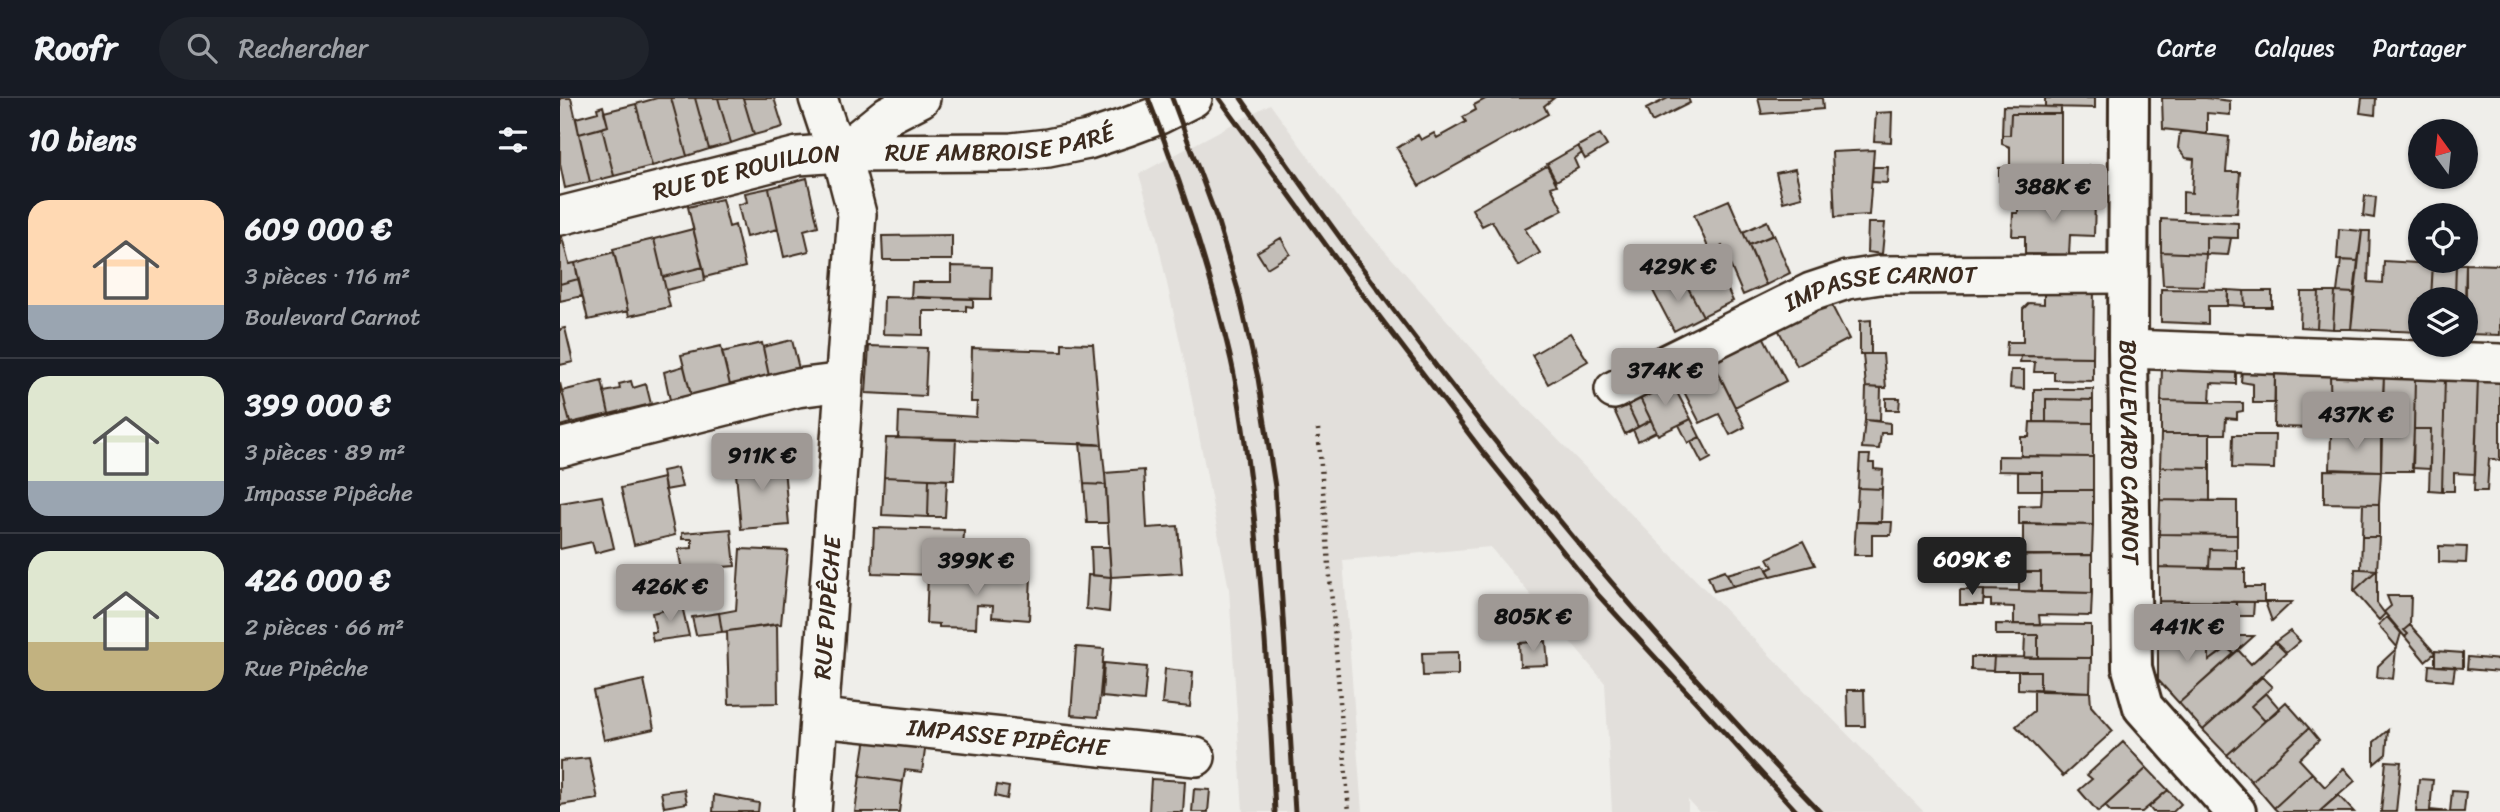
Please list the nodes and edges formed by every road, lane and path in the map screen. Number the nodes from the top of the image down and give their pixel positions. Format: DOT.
graph roads {
  1 [pos="818,98"];
  2 [pos="921,98"];
  3 [pos="1193,98"];
  4 [pos="2129,98"];
  5 [pos="841,153"];
  6 [pos="560,216"];
  7 [pos="2129,274"];
  8 [pos="2128,349"];
  9 [pos="2500,363"];
  10 [pos="844,382"];
  11 [pos="1614,390"];
  12 [pos="1318,429"];
  13 [pos="560,448"];
  14 [pos="820,718"];
  15 [pos="1196,757"];
  16 [pos="812,812"];
  17 [pos="1349,812"];
  18 [pos="2236,812"];
  1 -- 5 [label="street, RUE PIPÊCHE"];
  2 -- 5 [label="street, RUE DE ROUILLON"];
  3 -- 5 [label="street, RUE AMBROISE PARÉ"];
  4 -- 7 [label="street, BOULEVARD CARNOT"];
  5 -- 6 [label="street, RUE DE ROUILLON"];
  5 -- 10 [label="street, RUE PIPÊCHE"];
  7 -- 8 [label="street, BOULEVARD CARNOT"];
  7 -- 11 [label="street, IMPASSE CARNOT"];
  8 -- 9 [label="street"];
  8 -- 18 [label="street, BOULEVARD CARNOT"];
  10 -- 13 [label="street"];
  10 -- 14 [label="street, RUE PIPÊCHE"];
  12 -- 17 [label="path"];
  14 -- 15 [label="street, IMPASSE PIPÊCHE"];
  14 -- 16 [label="street, RUE PIPÊCHE"];
}
